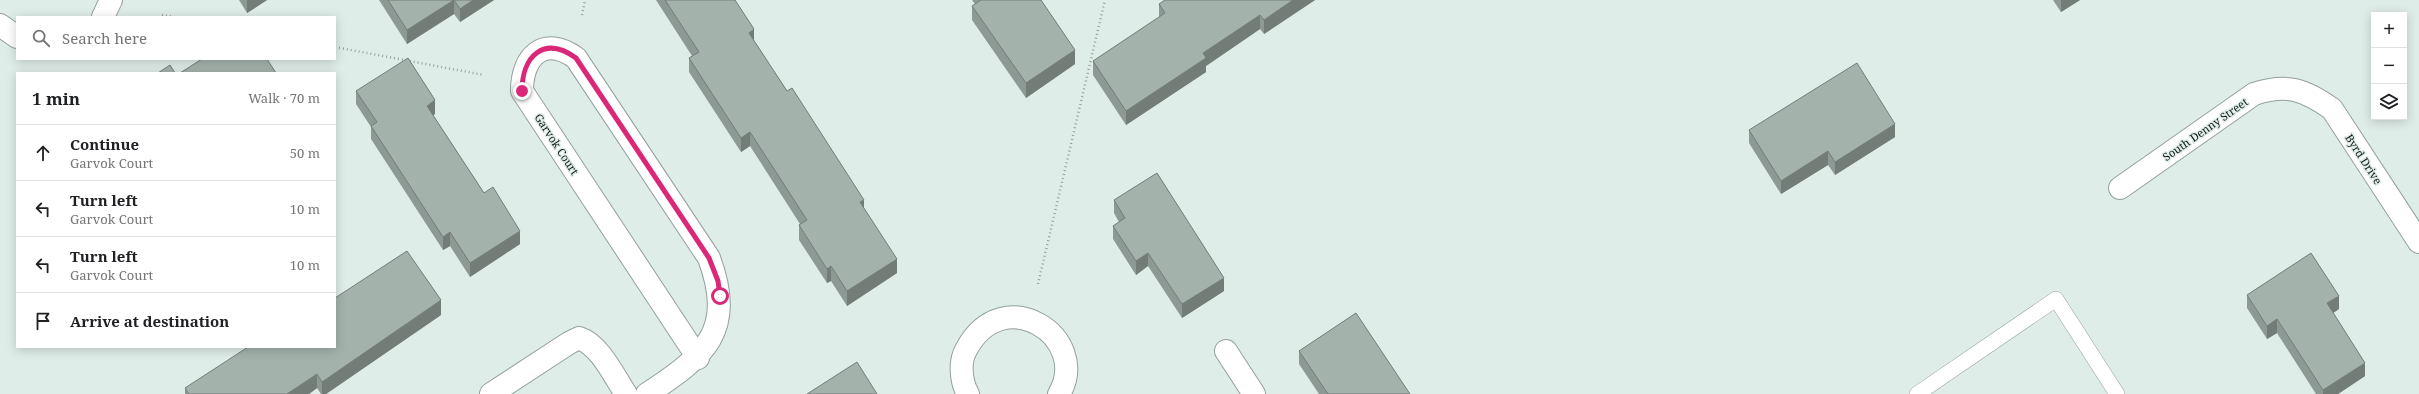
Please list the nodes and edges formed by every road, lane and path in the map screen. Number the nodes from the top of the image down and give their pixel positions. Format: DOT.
graph roads {
  1 [pos="111,0"];
  2 [pos="585,0"];
  3 [pos="1105,0"];
  4 [pos="582,14"];
  5 [pos="162,15"];
  6 [pos="103,16"];
  7 [pos="168,16"];
  8 [pos="0,26"];
  9 [pos="16,36"];
  10 [pos="336,47"];
  11 [pos="484,75"];
  12 [pos="2297,89"];
  13 [pos="2120,188"];
  14 [pos="2419,242"];
  15 [pos="1038,284"];
  16 [pos="1226,351"];
  17 [pos="698,358"];
  18 [pos="491,394"];
  19 [pos="626,394"];
  20 [pos="647,394"];
  21 [pos="968,394"];
  22 [pos="1059,394"];
  23 [pos="1254,394"];
  24 [pos="1917,394"];
  25 [pos="2117,394"];
  1 -- 6 [label="street"];
  2 -- 4 [label="path"];
  3 -- 15 [label="path"];
  5 -- 7 [label="path"];
  8 -- 9 [label="street"];
  10 -- 11 [label="path"];
  12 -- 13 [label="street, South Denny Street"];
  12 -- 14 [label="street, Byrd Drive"];
  16 -- 23 [label="street"];
  17 -- 17 [label="street, Garvok Court"];
  17 -- 20 [label="street, Garvok Court"];
  18 -- 19 [label="street"];
  21 -- 22 [label="street"];
  24 -- 25 [label="lane"];
}
